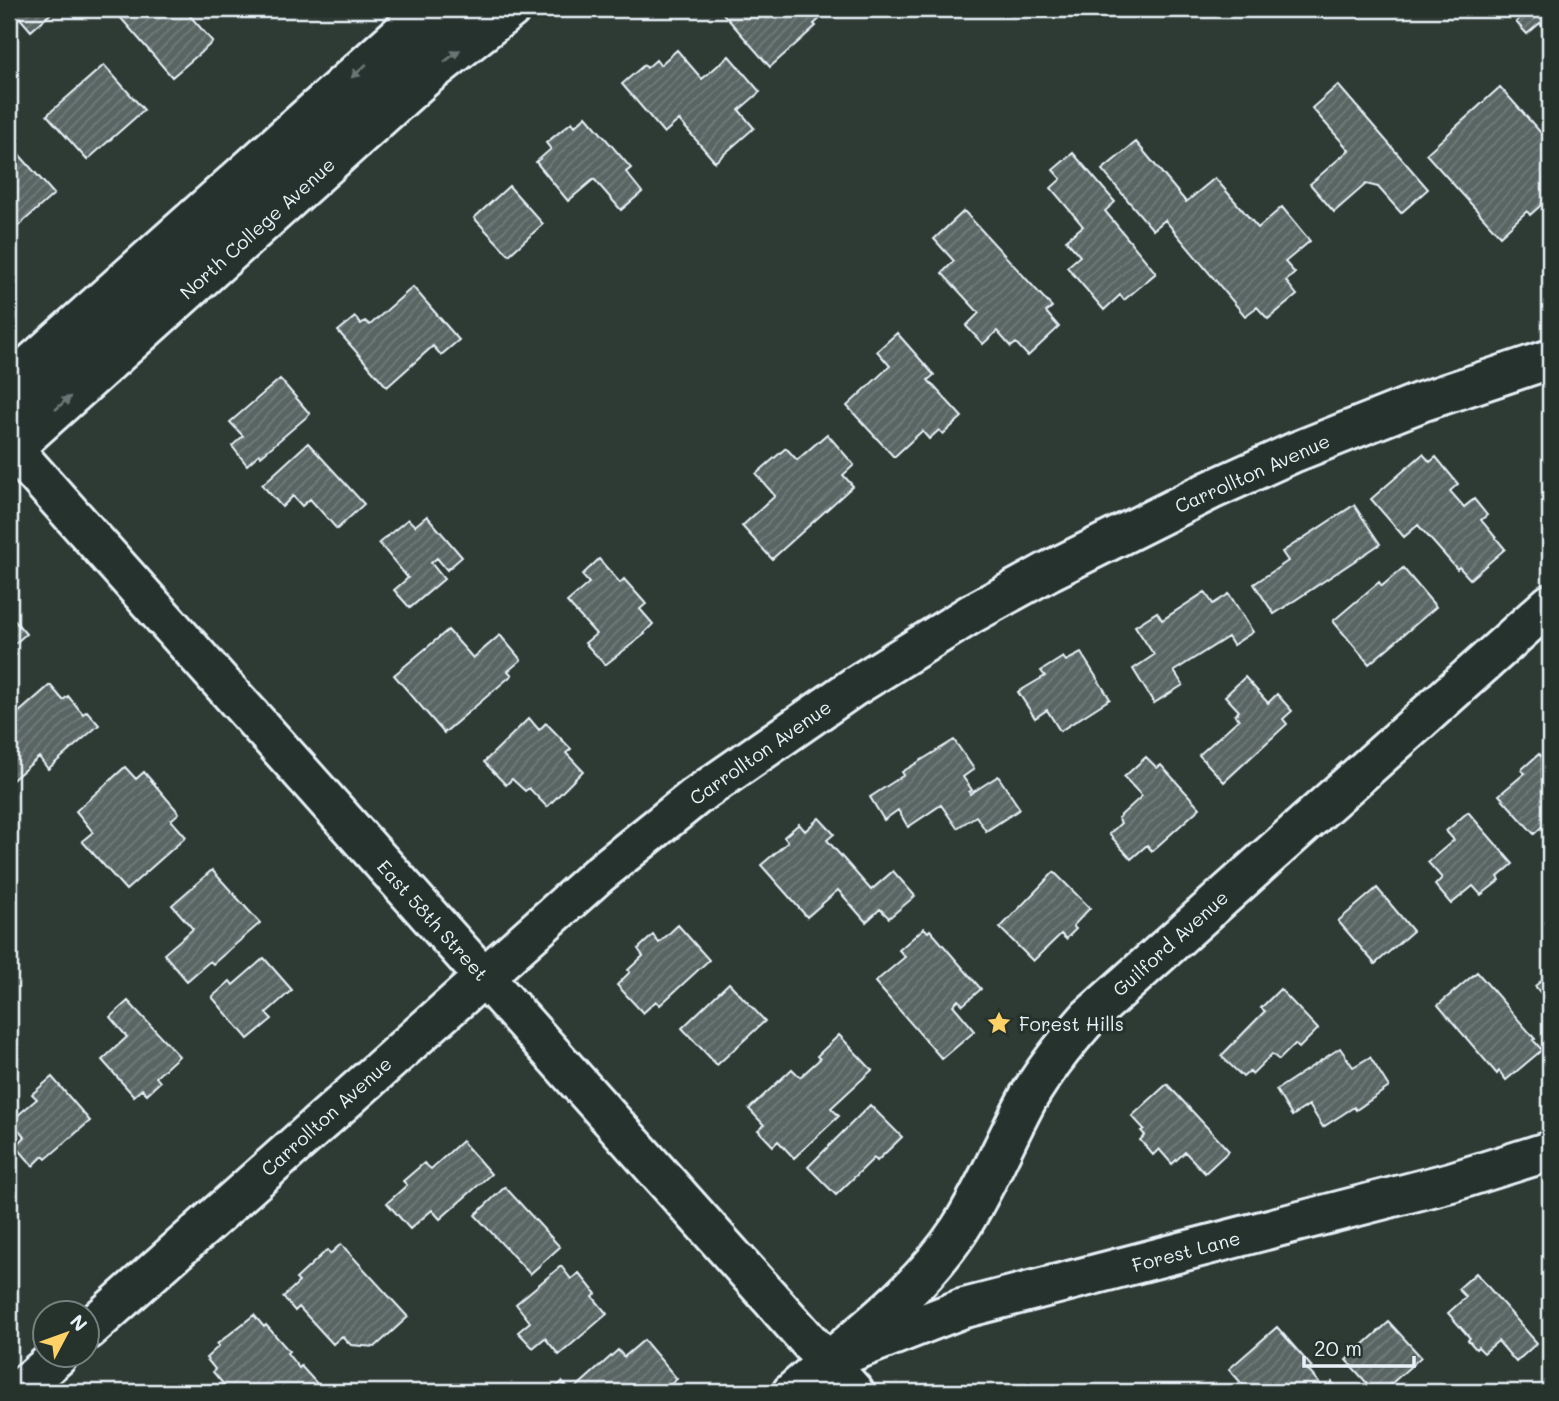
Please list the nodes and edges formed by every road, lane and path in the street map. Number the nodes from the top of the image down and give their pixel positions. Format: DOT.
graph roads {
  1 [pos="428,9"];
  2 [pos="466,9"];
  3 [pos="511,9"];
  4 [pos="1550,359"];
  5 [pos="9,384"];
  6 [pos="10,439"];
  7 [pos="1550,604"];
  8 [pos="483,976"];
  9 [pos="1550,1151"];
  10 [pos="102,1316"];
  11 [pos="827,1362"];
  12 [pos="42,1370"];
  13 [pos="17,1392"];
  14 [pos="792,1392"];
  15 [pos="854,1392"];
  1 -- 5 [label="street, one-way"];
  2 -- 6 [label="lane, North College Avenue"];
  6 -- 3 [label="street, North College Avenue, one-way"];
  4 -- 8 [label="street, Carrollton Avenue"];
  6 -- 8 [label="street, East 58th Street"];
  7 -- 11 [label="street, Guilford Avenue"];
  8 -- 10 [label="street, Carrollton Avenue"];
  8 -- 11 [label="street, East 58th Street"];
  9 -- 11 [label="street, Forest Lane"];
  11 -- 14 [label="street, Guilford Avenue"];
  11 -- 15 [label="street, East 58th Street"];
  12 -- 13 [label="street"];
}
